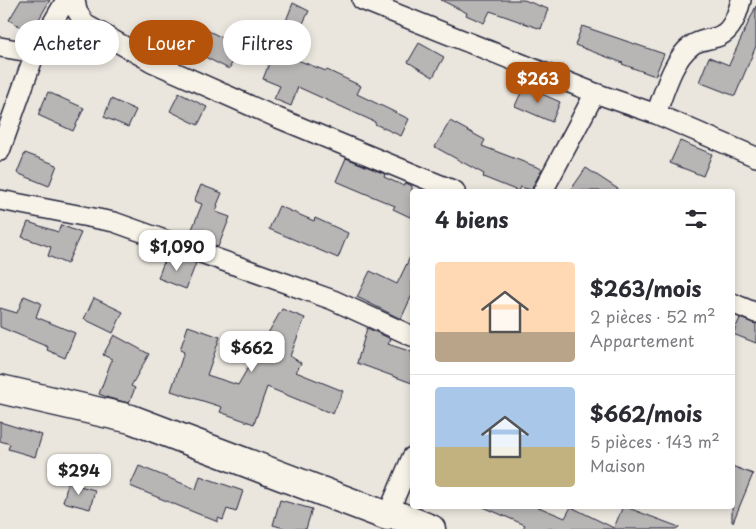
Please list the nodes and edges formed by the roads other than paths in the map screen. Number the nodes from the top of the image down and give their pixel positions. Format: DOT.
graph roads {
  1 [pos="66,0"];
  2 [pos="75,0"];
  3 [pos="362,0"];
  4 [pos="741,0"];
  5 [pos="54,20"];
  6 [pos="0,47"];
  7 [pos="15,50"];
  8 [pos="31,65"];
  9 [pos="595,93"];
  10 [pos="656,114"];
  11 [pos="0,151"];
  12 [pos="756,157"];
  13 [pos="450,189"];
  14 [pos="544,189"];
  15 [pos="0,200"];
  16 [pos="735,304"];
  17 [pos="756,313"];
  18 [pos="410,335"];
  19 [pos="0,389"];
  20 [pos="410,463"];
  21 [pos="390,520"];
  22 [pos="431,529"];
  1 -- 5 [label="street"];
  2 -- 13 [label="street"];
  3 -- 9 [label="street"];
  4 -- 10 [label="street"];
  6 -- 7 [label="street"];
  8 -- 11 [label="street"];
  9 -- 10 [label="street"];
  9 -- 14 [label="street"];
  10 -- 12 [label="street"];
  15 -- 18 [label="street"];
  16 -- 17 [label="street"];
  19 -- 21 [label="highway"];
  20 -- 21 [label="street"];
  21 -- 22 [label="highway"];
}
